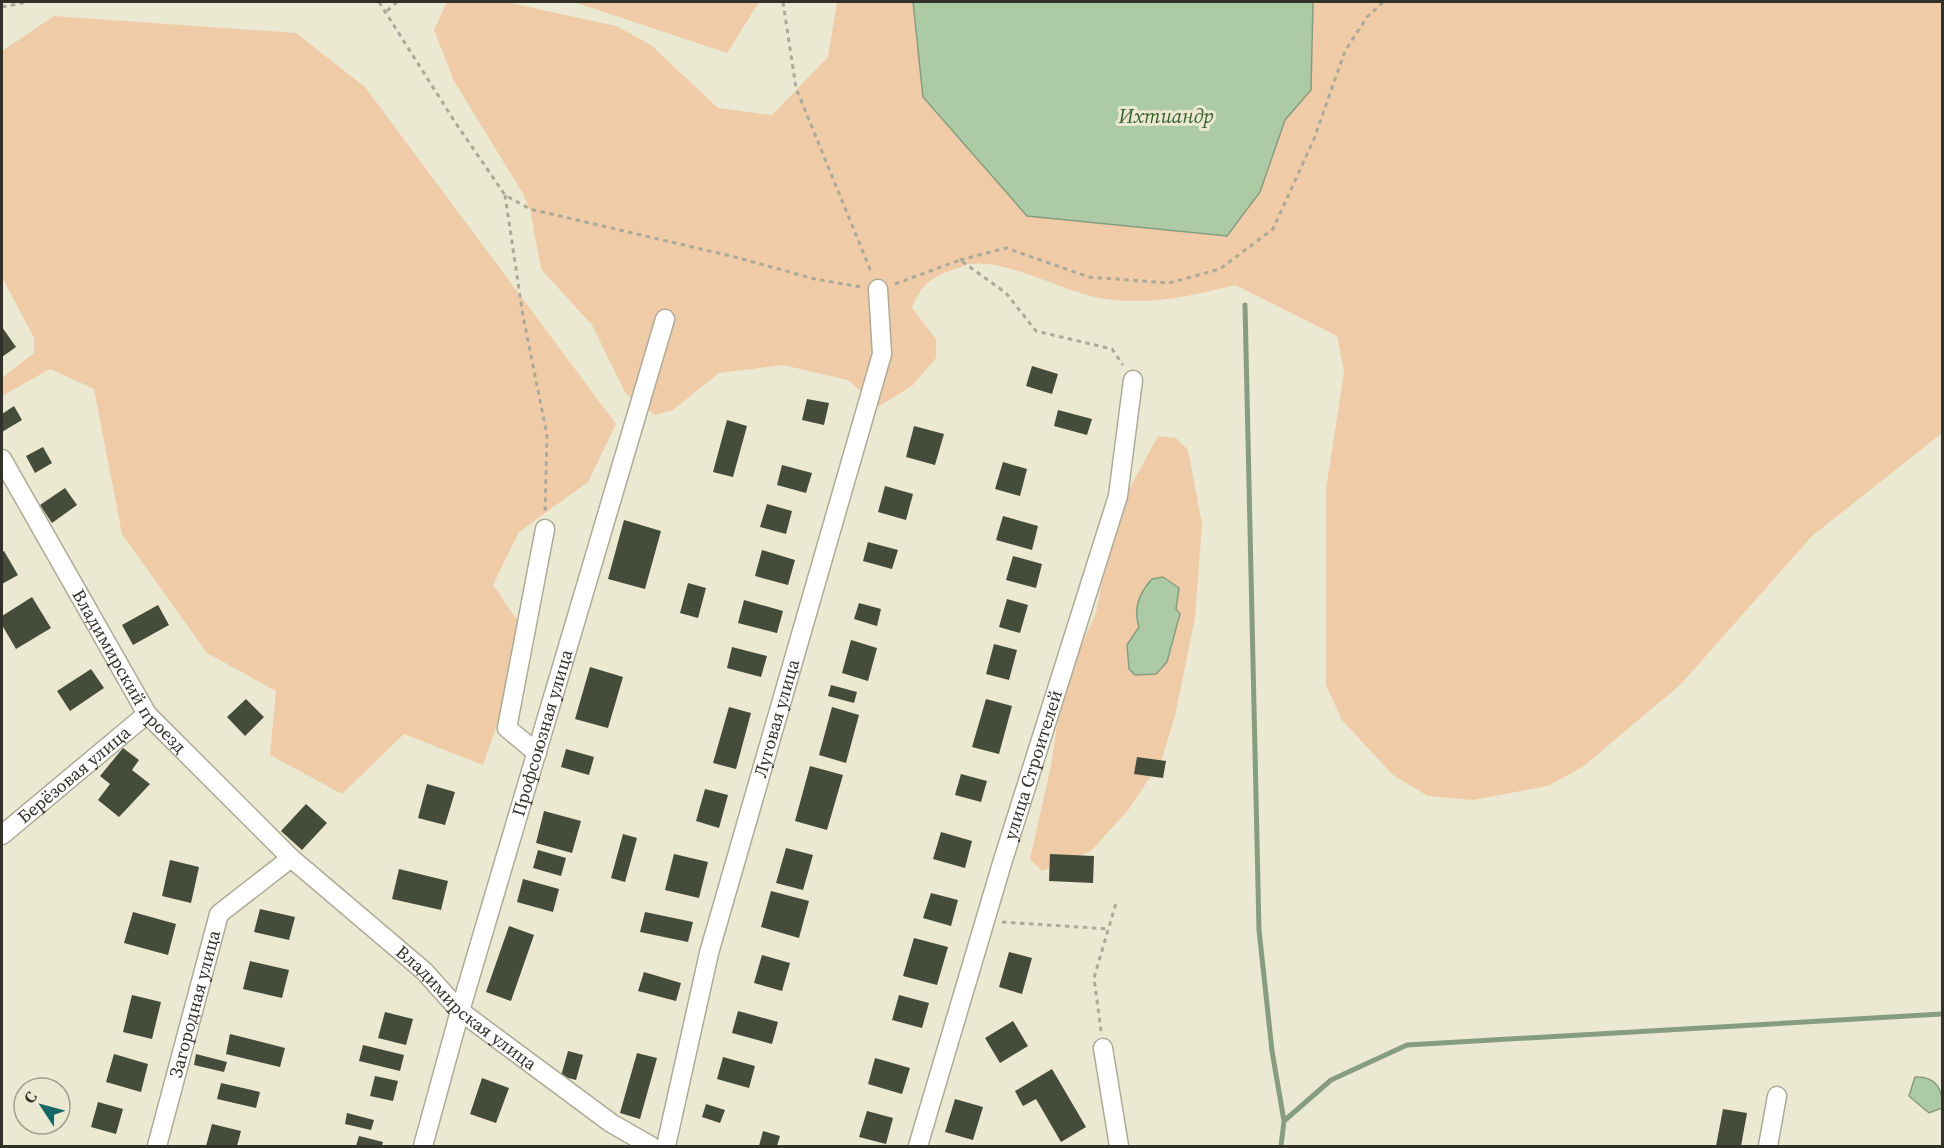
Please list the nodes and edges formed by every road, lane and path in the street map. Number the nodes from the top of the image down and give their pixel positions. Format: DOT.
graph roads {
  1 [pos="27,2"];
  2 [pos="379,2"];
  3 [pos="398,2"];
  4 [pos="783,2"];
  5 [pos="1383,2"];
  6 [pos="2,7"];
  7 [pos="387,11"];
  8 [pos="505,195"];
  9 [pos="960,260"];
  10 [pos="878,290"];
  11 [pos="665,319"];
  12 [pos="1133,380"];
  13 [pos="2,459"];
  14 [pos="545,530"];
  15 [pos="147,714"];
  16 [pos="537,753"];
  17 [pos="2,835"];
  18 [pos="291,858"];
  19 [pos="1116,903"];
  20 [pos="985,921"];
  21 [pos="1108,929"];
  22 [pos="460,1011"];
  23 [pos="1103,1048"];
  24 [pos="1777,1096"];
  25 [pos="157,1146"];
  26 [pos="423,1146"];
  27 [pos="651,1146"];
  28 [pos="666,1146"];
  29 [pos="918,1146"];
  30 [pos="1119,1146"];
  31 [pos="1768,1146"];
  1 -- 6 [label="path"];
  2 -- 7 [label="path"];
  3 -- 7 [label="path"];
  4 -- 10 [label="path"];
  5 -- 9 [label="path"];
  7 -- 8 [label="path"];
  8 -- 10 [label="path"];
  8 -- 14 [label="path"];
  9 -- 10 [label="path"];
  9 -- 12 [label="path"];
  10 -- 28 [label="street, Луговая улица"];
  11 -- 16 [label="street, Профсоюзная улица"];
  12 -- 20 [label="street, улица Строителей"];
  13 -- 15 [label="street, Владимирский проезд"];
  14 -- 16 [label="street"];
  15 -- 17 [label="street, Берёзовая улица"];
  15 -- 18 [label="street, Владимирский проезд"];
  16 -- 22 [label="street, Профсоюзная улица"];
  18 -- 22 [label="street, Владимирская улица"];
  18 -- 25 [label="street, Загородная улица"];
  19 -- 21 [label="path"];
  20 -- 21 [label="path"];
  20 -- 29 [label="street, улица Строителей"];
  21 -- 23 [label="path"];
  22 -- 26 [label="street, Профсоюзная улица"];
  22 -- 27 [label="street, Владимирская улица"];
  23 -- 30 [label="street"];
  24 -- 31 [label="street"];
}
